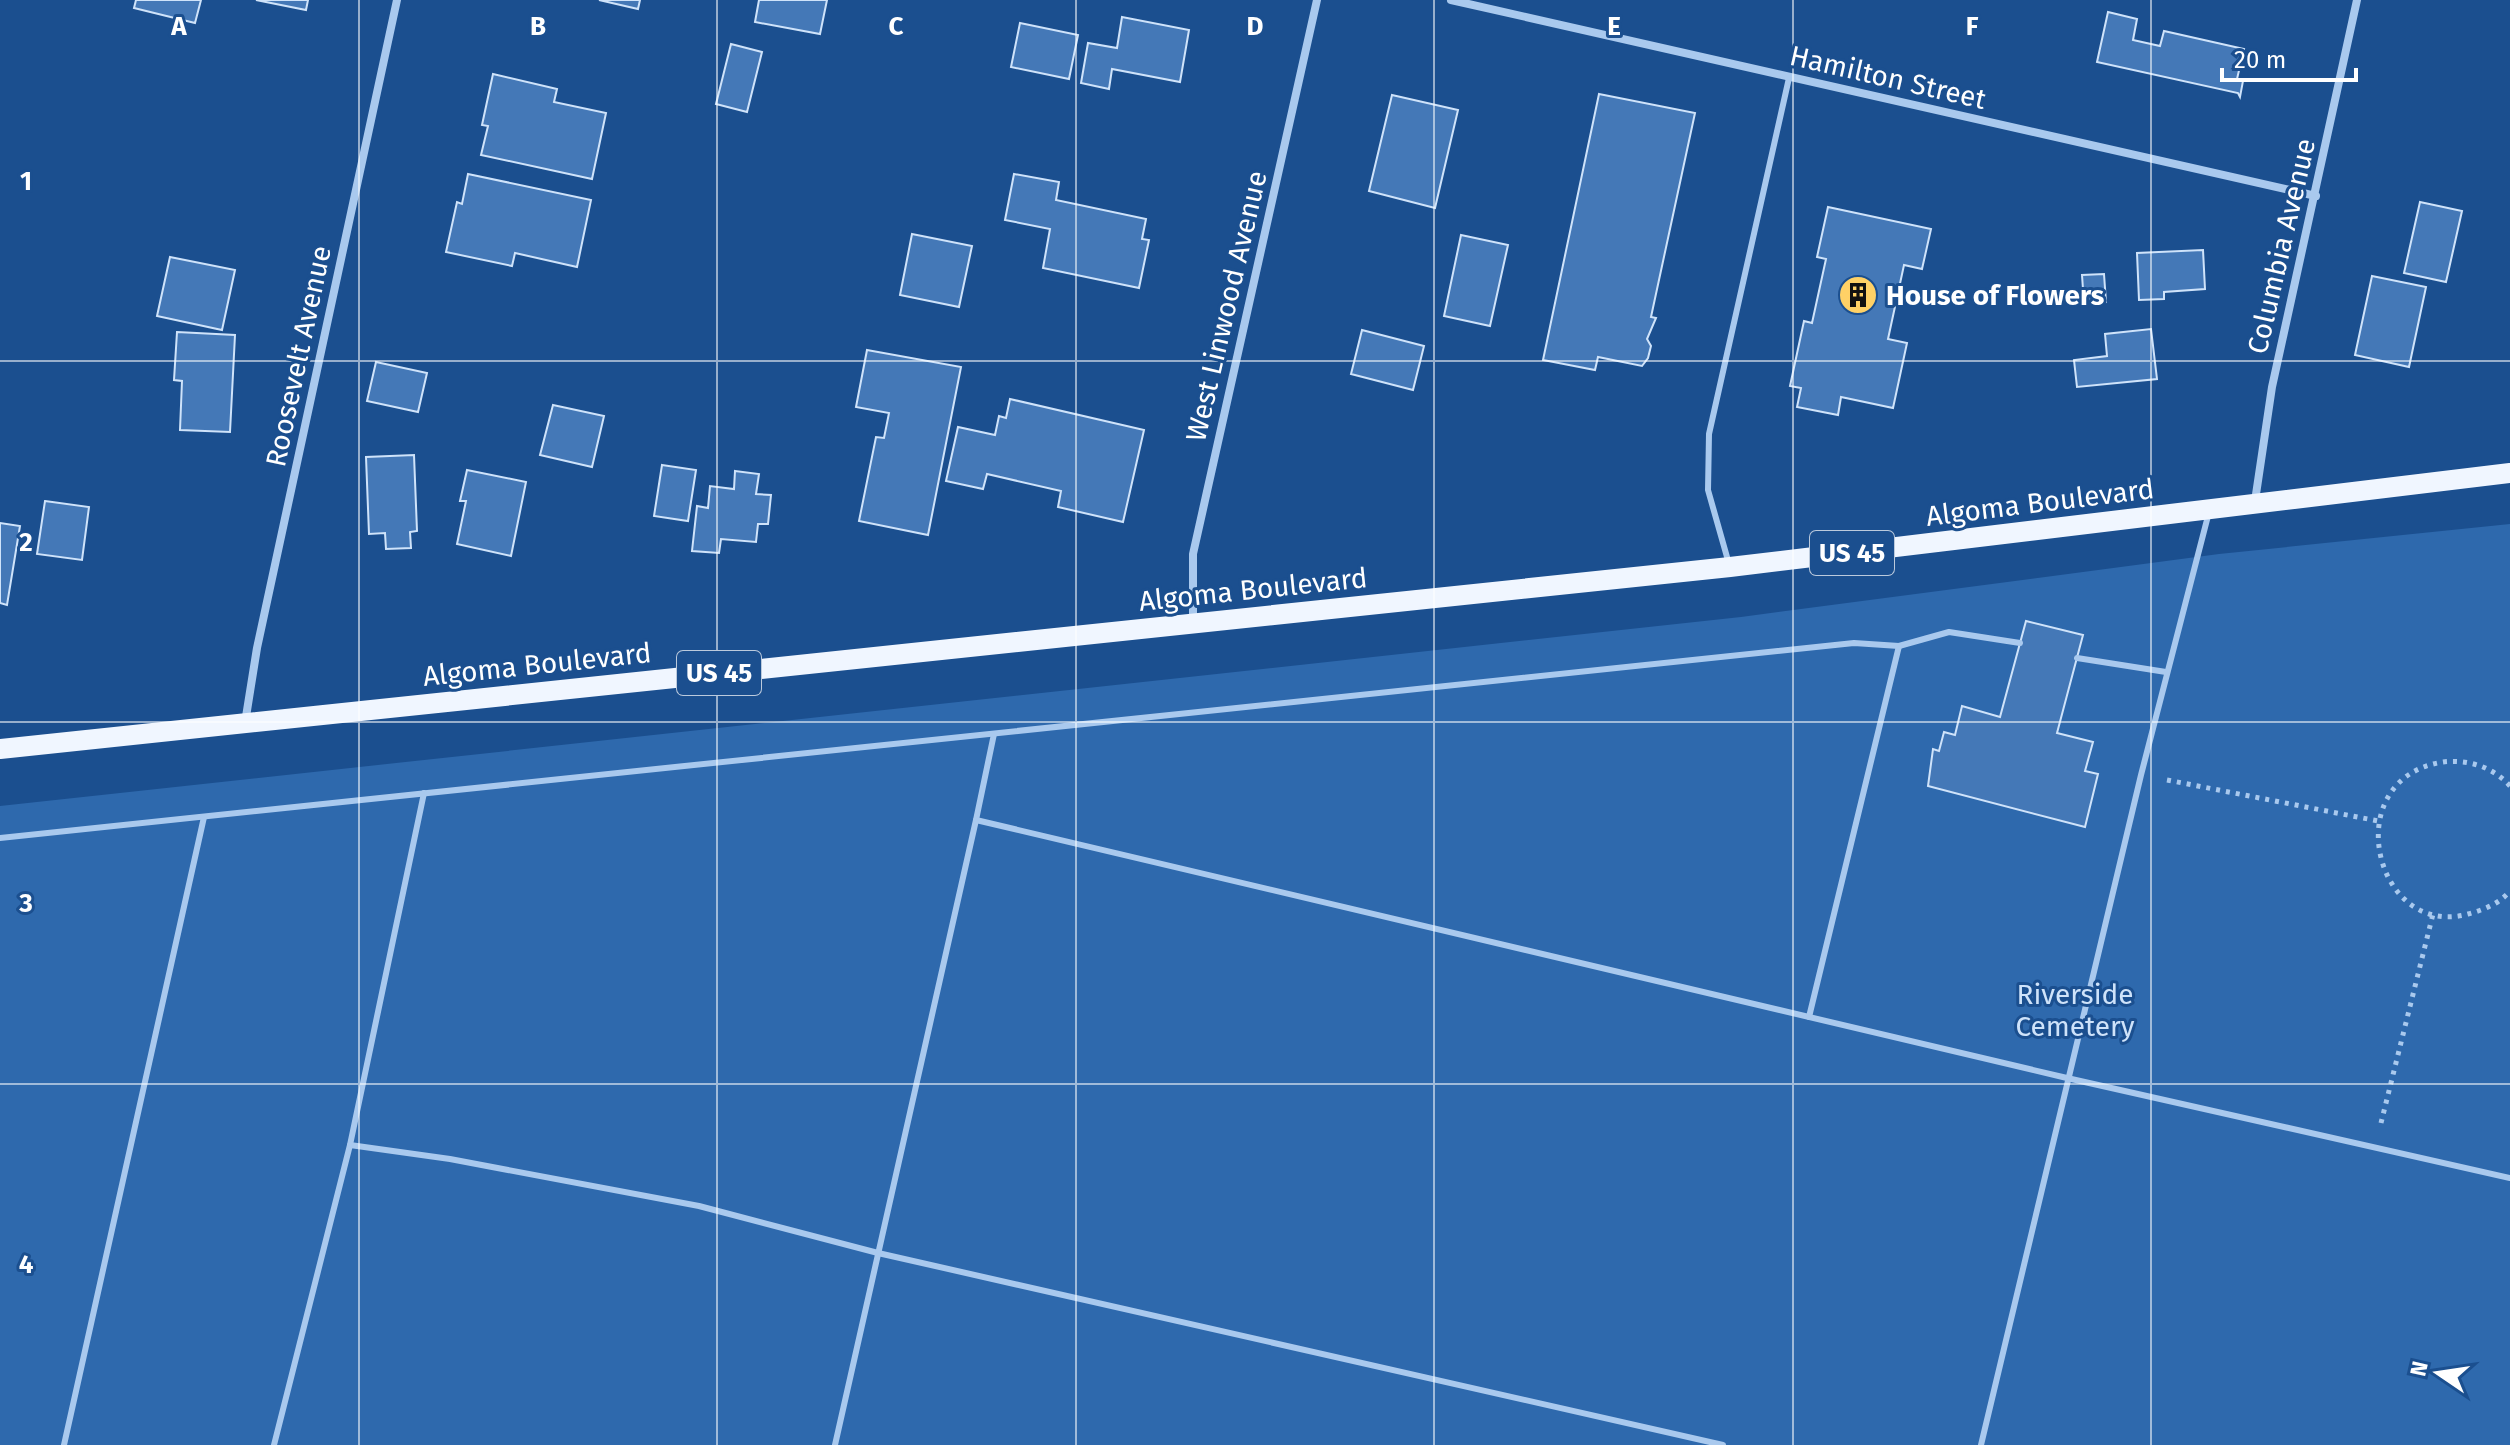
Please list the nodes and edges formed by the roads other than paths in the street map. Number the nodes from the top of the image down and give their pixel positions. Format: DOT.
graph roads {
  1 [pos="397,0"];
  2 [pos="1317,0"];
  3 [pos="1451,0"];
  4 [pos="2357,0"];
  5 [pos="1789,78"];
  6 [pos="2316,196"];
  7 [pos="2510,473"];
  8 [pos="2255,503"];
  9 [pos="2209,510"];
  10 [pos="1730,567"];
  11 [pos="1193,624"];
  12 [pos="2020,643"];
  13 [pos="1899,646"];
  14 [pos="2077,658"];
  15 [pos="2166,672"];
  16 [pos="245,723"];
  17 [pos="994,734"];
  18 [pos="0,749"];
  19 [pos="424,793"];
  20 [pos="204,817"];
  21 [pos="976,820"];
  22 [pos="0,838"];
  23 [pos="1809,1017"];
  24 [pos="2067,1078"];
  25 [pos="350,1145"];
  26 [pos="2510,1178"];
  27 [pos="878,1253"];
  28 [pos="64,1445"];
  29 [pos="274,1445"];
  30 [pos="835,1445"];
  31 [pos="1723,1445"];
  32 [pos="1981,1445"];
  1 -- 16 [label="street, Roosevelt Avenue"];
  2 -- 11 [label="street, West Linwood Avenue"];
  3 -- 5 [label="street, Hamilton Street"];
  4 -- 6 [label="street, Columbia Avenue"];
  5 -- 6 [label="street, Hamilton Street"];
  5 -- 10 [label="lane"];
  6 -- 8 [label="street, Columbia Avenue"];
  7 -- 8 [label="main road, Algoma Boulevard / US 45"];
  8 -- 9 [label="main road, Algoma Boulevard / US 45"];
  9 -- 10 [label="main road, Algoma Boulevard / US 45"];
  9 -- 15 [label="lane"];
  10 -- 11 [label="main road, Algoma Boulevard / US 45"];
  11 -- 16 [label="main road, Algoma Boulevard / US 45"];
  12 -- 13 [label="lane"];
  13 -- 17 [label="lane"];
  13 -- 23 [label="lane"];
  14 -- 15 [label="lane"];
  15 -- 24 [label="lane"];
  16 -- 18 [label="main road, Algoma Boulevard / US 45"];
  17 -- 19 [label="lane"];
  17 -- 21 [label="lane"];
  19 -- 20 [label="lane"];
  19 -- 25 [label="lane"];
  20 -- 22 [label="lane"];
  20 -- 28 [label="lane"];
  21 -- 23 [label="lane"];
  21 -- 27 [label="lane"];
  23 -- 24 [label="lane"];
  24 -- 26 [label="lane"];
  24 -- 32 [label="lane"];
  25 -- 27 [label="lane"];
  25 -- 29 [label="lane"];
  27 -- 30 [label="lane"];
  27 -- 31 [label="lane"];
}
